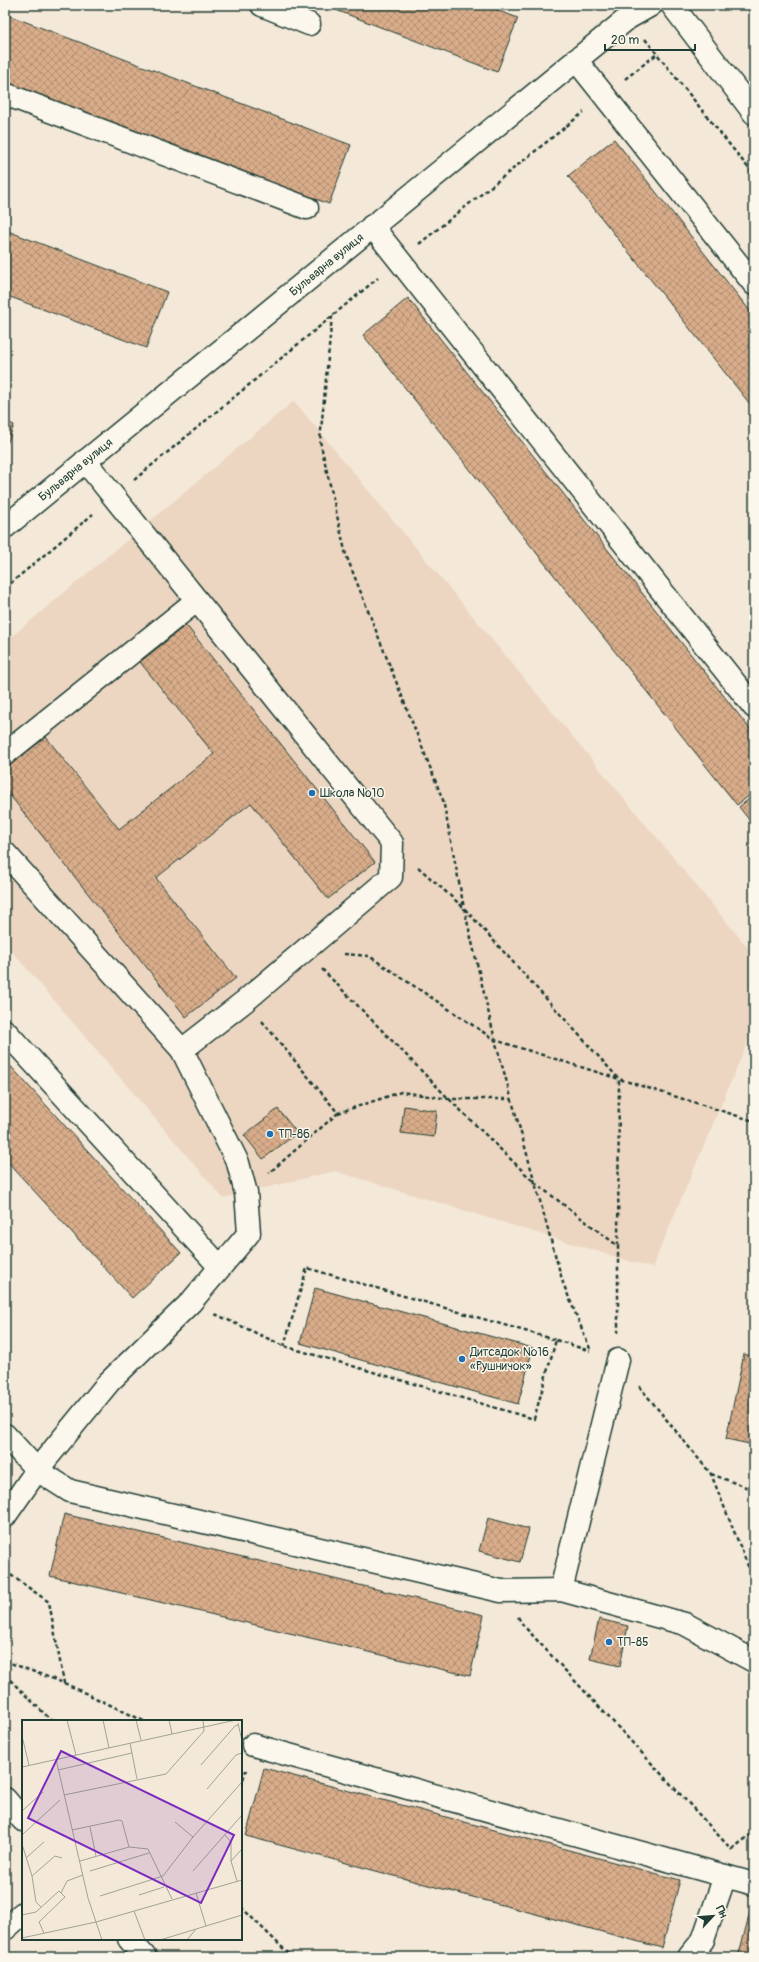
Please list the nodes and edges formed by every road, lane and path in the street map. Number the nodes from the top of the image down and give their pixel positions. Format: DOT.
graph roads {
  1 [pos="262,5"];
  2 [pos="650,5"];
  3 [pos="672,5"];
  4 [pos="309,24"];
  5 [pos="576,60"];
  6 [pos="5,94"];
  7 [pos="754,113"];
  8 [pos="307,208"];
  9 [pos="372,226"];
  10 [pos="754,284"];
  11 [pos="332,316"];
  12 [pos="85,461"];
  13 [pos="5,527"];
  14 [pos="196,601"];
  15 [pos="754,707"];
  16 [pos="5,754"];
  17 [pos="392,843"];
  18 [pos="5,853"];
  19 [pos="464,908"];
  20 [pos="304,950"];
  21 [pos="246,1001"];
  22 [pos="5,1031"];
  23 [pos="495,1040"];
  24 [pos="182,1050"];
  25 [pos="619,1079"];
  26 [pos="511,1098"];
  27 [pos="449,1099"];
  28 [pos="338,1113"];
  29 [pos="754,1121"];
  30 [pos="535,1184"];
  31 [pos="246,1194"];
  32 [pos="618,1246"];
  33 [pos="220,1267"];
  34 [pos="191,1302"];
  35 [pos="556,1340"];
  36 [pos="284,1346"];
  37 [pos="591,1351"];
  38 [pos="618,1360"];
  39 [pos="5,1435"];
  40 [pos="37,1470"];
  41 [pos="711,1474"];
  42 [pos="754,1490"];
  43 [pos="5,1516"];
  44 [pos="5,1571"];
  45 [pos="754,1582"];
  46 [pos="561,1590"];
  47 [pos="501,1591"];
  48 [pos="5,1661"];
  49 [pos="754,1661"];
  50 [pos="5,1675"];
  51 [pos="64,1683"];
  52 [pos="51,1720"];
  53 [pos="142,1720"];
  54 [pos="253,1745"];
  55 [pos="5,1799"];
  56 [pos="22,1819"];
  57 [pos="754,1832"];
  58 [pos="732,1849"];
  59 [pos="726,1876"];
  60 [pos="754,1884"];
  61 [pos="242,1908"];
  62 [pos="22,1913"];
  63 [pos="5,1929"];
  64 [pos="130,1940"];
  65 [pos="145,1957"];
  66 [pos="292,1957"];
  67 [pos="689,1957"];
  1 -- 4 [label="street"];
  2 -- 5 [label="street, Бульварна вулиця"];
  3 -- 7 [label="street"];
  5 -- 9 [label="street, Бульварна вулиця"];
  5 -- 10 [label="street"];
  6 -- 8 [label="street"];
  9 -- 12 [label="street, Бульварна вулиця"];
  9 -- 15 [label="street"];
  11 -- 19 [label="path"];
  12 -- 13 [label="street, Бульварна вулиця"];
  12 -- 14 [label="street"];
  14 -- 16 [label="street"];
  14 -- 17 [label="street"];
  17 -- 19 [label="path"];
  17 -- 20 [label="street"];
  18 -- 24 [label="street"];
  19 -- 23 [label="path"];
  19 -- 25 [label="path"];
  20 -- 21 [label="street"];
  20 -- 23 [label="path"];
  20 -- 27 [label="path"];
  21 -- 24 [label="street"];
  21 -- 28 [label="path"];
  22 -- 33 [label="street"];
  23 -- 25 [label="path"];
  23 -- 26 [label="path"];
  24 -- 31 [label="street"];
  25 -- 29 [label="path"];
  25 -- 32 [label="path"];
  26 -- 27 [label="path"];
  26 -- 30 [label="path"];
  27 -- 28 [label="path"];
  27 -- 30 [label="path"];
  28 -- 31 [label="path"];
  30 -- 32 [label="path"];
  30 -- 37 [label="path"];
  31 -- 33 [label="street"];
  32 -- 38 [label="path"];
  33 -- 34 [label="street"];
  34 -- 36 [label="path"];
  34 -- 40 [label="street"];
  35 -- 36 [label="path"];
  35 -- 36 [label="path"];
  35 -- 37 [label="path"];
  37 -- 38 [label="path"];
  38 -- 41 [label="path"];
  38 -- 46 [label="street"];
  39 -- 40 [label="street"];
  40 -- 43 [label="street"];
  40 -- 47 [label="street"];
  41 -- 42 [label="path"];
  41 -- 45 [label="path"];
  44 -- 51 [label="path"];
  46 -- 47 [label="street"];
  46 -- 49 [label="street"];
  47 -- 58 [label="path"];
  48 -- 51 [label="path"];
  50 -- 52 [label="path"];
  51 -- 53 [label="path"];
  54 -- 59 [label="street"];
  55 -- 56 [label="street"];
  57 -- 58 [label="path"];
  58 -- 59 [label="path"];
  59 -- 60 [label="street"];
  59 -- 67 [label="street"];
  61 -- 66 [label="path"];
  62 -- 63 [label="street"];
  64 -- 65 [label="street"];
}
